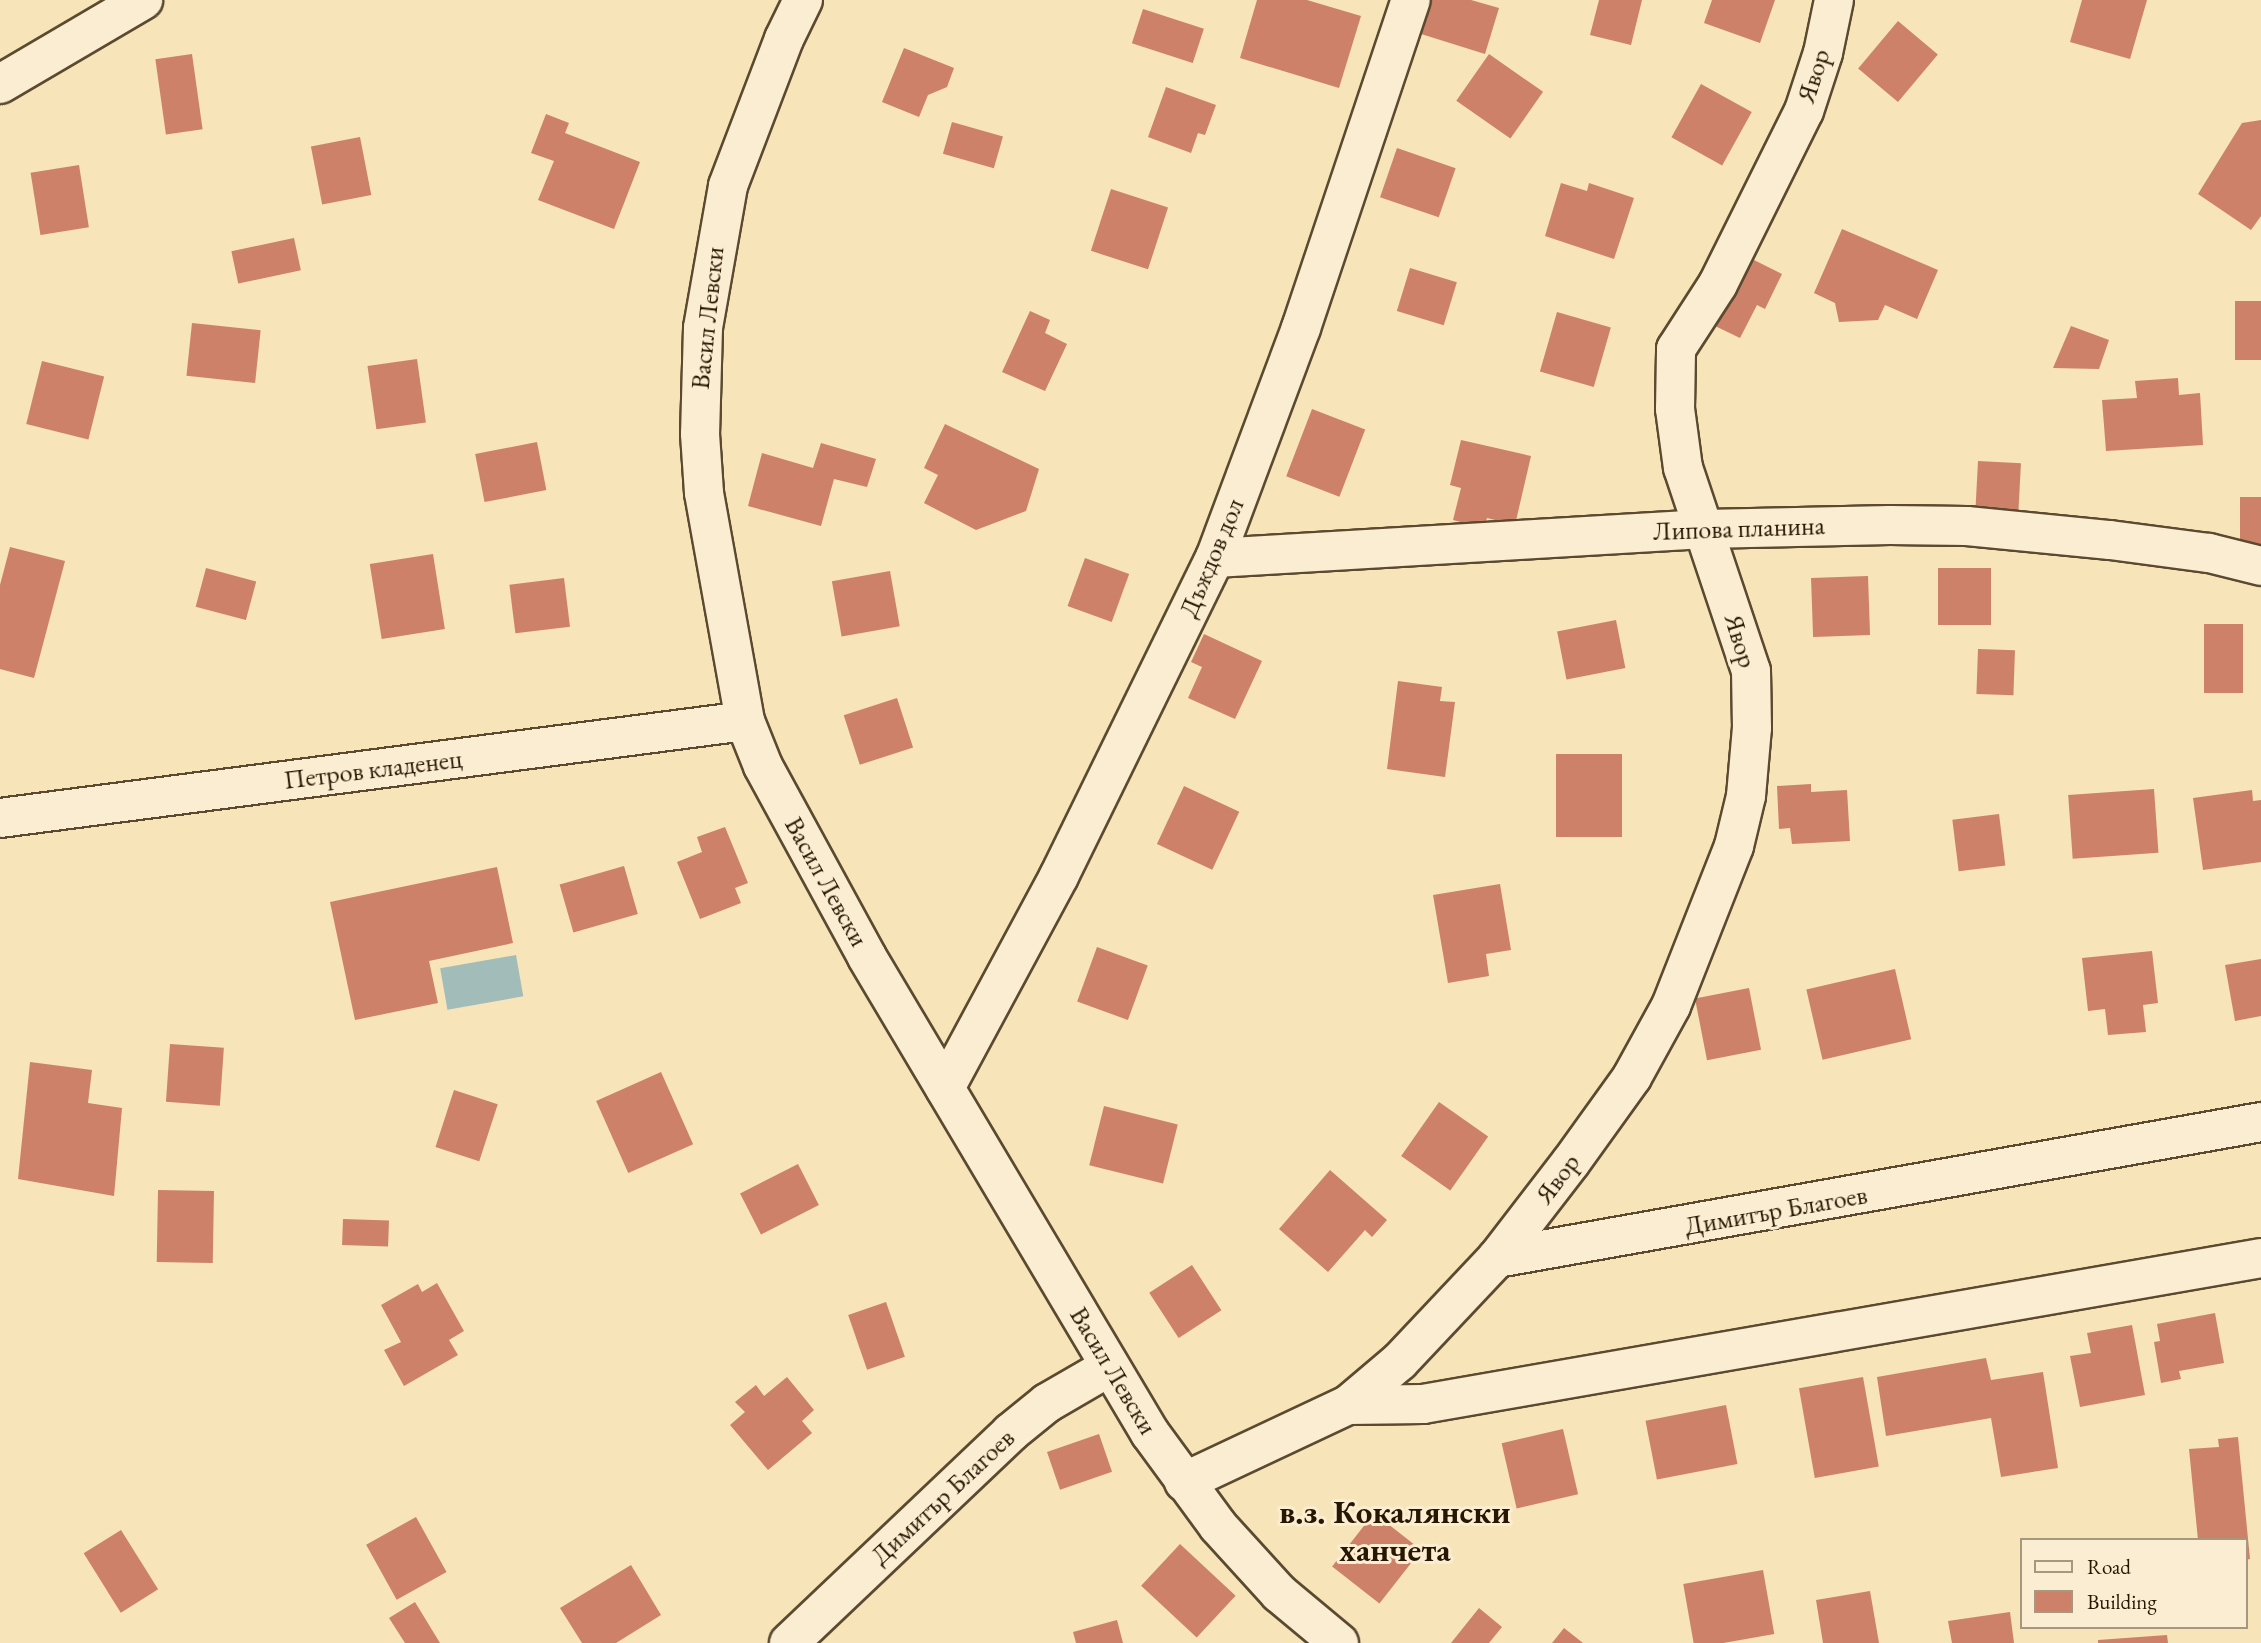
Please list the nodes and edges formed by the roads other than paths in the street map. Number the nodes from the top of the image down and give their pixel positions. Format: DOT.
graph roads {
  1 [pos="143,0"];
  2 [pos="803,0"];
  3 [pos="1411,0"];
  4 [pos="1833,0"];
  5 [pos="0,84"];
  6 [pos="1700,529"];
  7 [pos="1216,558"];
  8 [pos="2261,566"];
  9 [pos="745,721"];
  10 [pos="0,818"];
  11 [pos="945,1088"];
  12 [pos="2261,1122"];
  13 [pos="1497,1258"];
  14 [pos="2260,1260"];
  15 [pos="1110,1367"];
  16 [pos="1348,1405"];
  17 [pos="1184,1482"];
  18 [pos="789,1643"];
  19 [pos="1339,1643"];
  1 -- 5 [label="street"];
  2 -- 9 [label="street, Васил Левски"];
  3 -- 7 [label="street, Дъждов дол"];
  4 -- 6 [label="street, Явор"];
  6 -- 7 [label="street, Липова планина"];
  6 -- 8 [label="street, Липова планина"];
  6 -- 13 [label="street, Явор"];
  7 -- 11 [label="street, Дъждов дол"];
  9 -- 10 [label="street, Петров кладенец"];
  9 -- 11 [label="street, Васил Левски"];
  11 -- 15 [label="street, Васил Левски"];
  12 -- 13 [label="street, Димитър Благоев"];
  13 -- 16 [label="street"];
  14 -- 16 [label="street"];
  15 -- 17 [label="street, Васил Левски"];
  15 -- 18 [label="street, Димитър Благоев"];
  16 -- 17 [label="street"];
  17 -- 19 [label="street, Васил Левски"];
}
